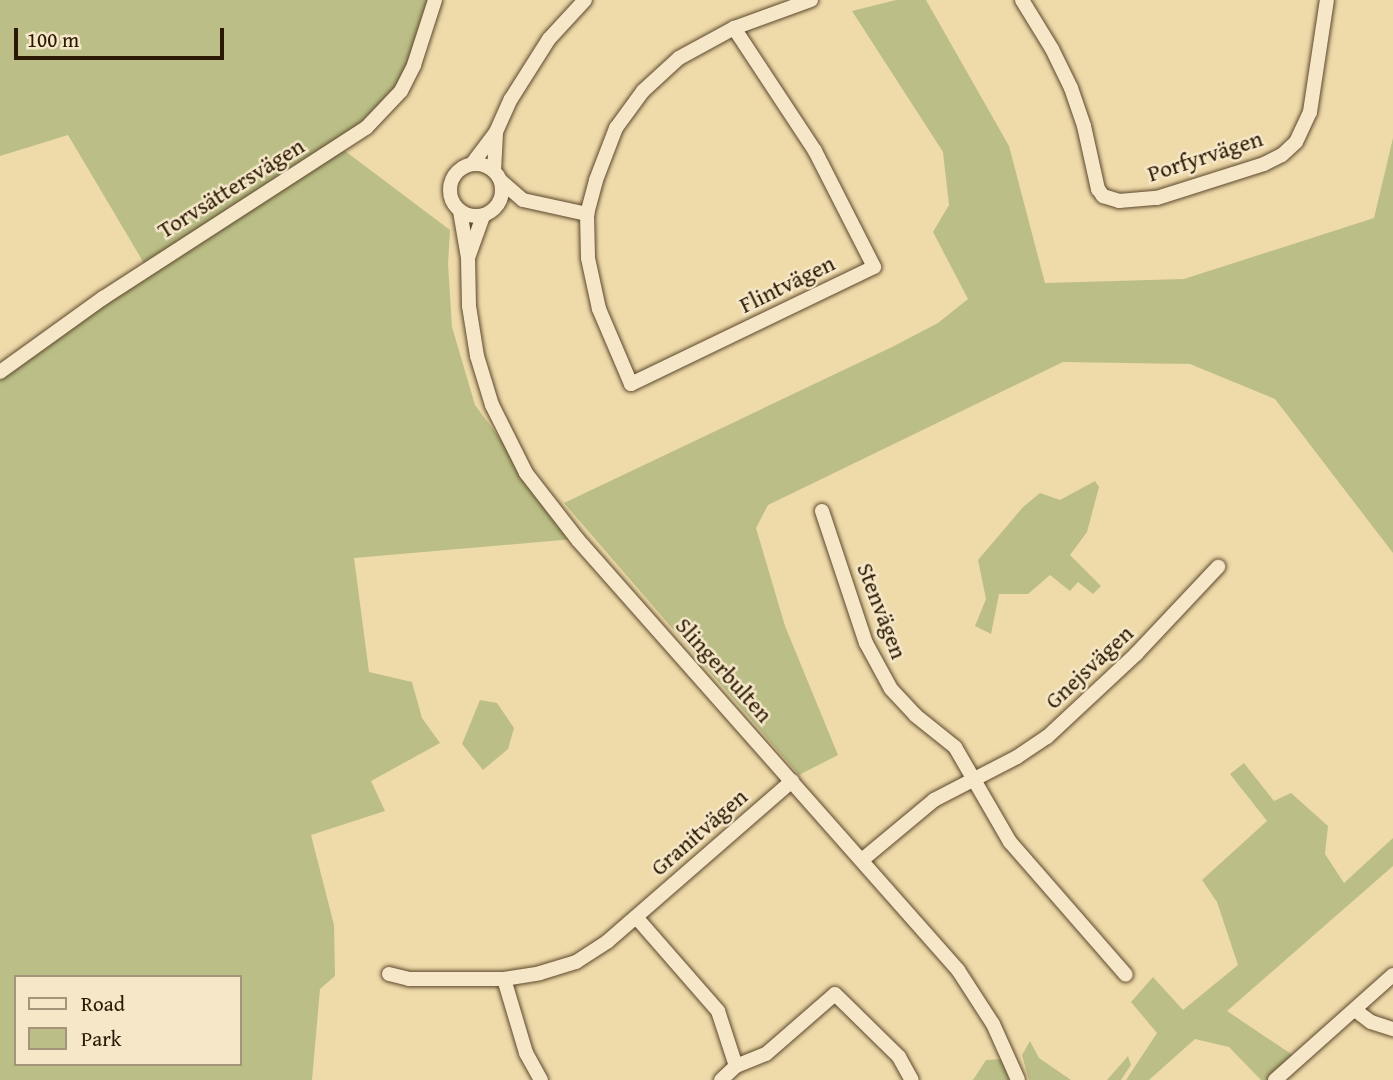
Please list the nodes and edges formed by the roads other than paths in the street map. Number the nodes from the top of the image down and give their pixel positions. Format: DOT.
graph roads {
  1 [pos="435,0"];
  2 [pos="585,0"];
  3 [pos="811,0"];
  4 [pos="1327,0"];
  5 [pos="1026,1"];
  6 [pos="734,27"];
  7 [pos="496,132"];
  8 [pos="472,164"];
  9 [pos="498,176"];
  10 [pos="523,200"];
  11 [pos="497,206"];
  12 [pos="460,211"];
  13 [pos="587,214"];
  14 [pos="483,216"];
  15 [pos="468,258"];
  16 [pos="0,372"];
  17 [pos="822,511"];
  18 [pos="1218,567"];
  19 [pos="974,778"];
  20 [pos="792,781"];
  21 [pos="862,860"];
  22 [pos="636,917"];
  23 [pos="389,974"];
  24 [pos="1126,975"];
  25 [pos="1393,975"];
  26 [pos="503,979"];
  27 [pos="1354,1010"];
  28 [pos="1393,1029"];
  29 [pos="736,1066"];
  30 [pos="540,1075"];
  31 [pos="721,1080"];
  32 [pos="912,1080"];
  33 [pos="1018,1080"];
  34 [pos="1275,1080"];
  1 -- 16 [label="street, Torvsättersvägen"];
  2 -- 7 [label="street"];
  3 -- 6 [label="street, Flintvägen"];
  4 -- 5 [label="street, Porfyrvägen"];
  6 -- 13 [label="street, Flintvägen"];
  6 -- 13 [label="street, Flintvägen"];
  7 -- 8 [label="street"];
  7 -- 9 [label="street"];
  8 -- 9 [label="street"];
  8 -- 12 [label="street"];
  9 -- 10 [label="street"];
  9 -- 11 [label="street"];
  10 -- 11 [label="street"];
  10 -- 13 [label="street"];
  11 -- 14 [label="street"];
  12 -- 14 [label="street"];
  12 -- 15 [label="street, Slingerbulten"];
  14 -- 15 [label="street, Slingerbulten"];
  15 -- 20 [label="street, Slingerbulten"];
  17 -- 19 [label="street, Stenvägen"];
  18 -- 19 [label="street, Gnejsvägen"];
  19 -- 21 [label="street, Gnejsvägen"];
  19 -- 24 [label="street"];
  20 -- 21 [label="street, Slingerbulten"];
  20 -- 22 [label="street, Granitvägen"];
  21 -- 33 [label="street, Slingerbulten"];
  22 -- 26 [label="street, Granitvägen"];
  22 -- 29 [label="street"];
  23 -- 26 [label="street, Granitvägen"];
  25 -- 27 [label="street"];
  26 -- 30 [label="street"];
  27 -- 28 [label="street"];
  27 -- 34 [label="street"];
  29 -- 31 [label="street"];
  29 -- 32 [label="street"];
}
